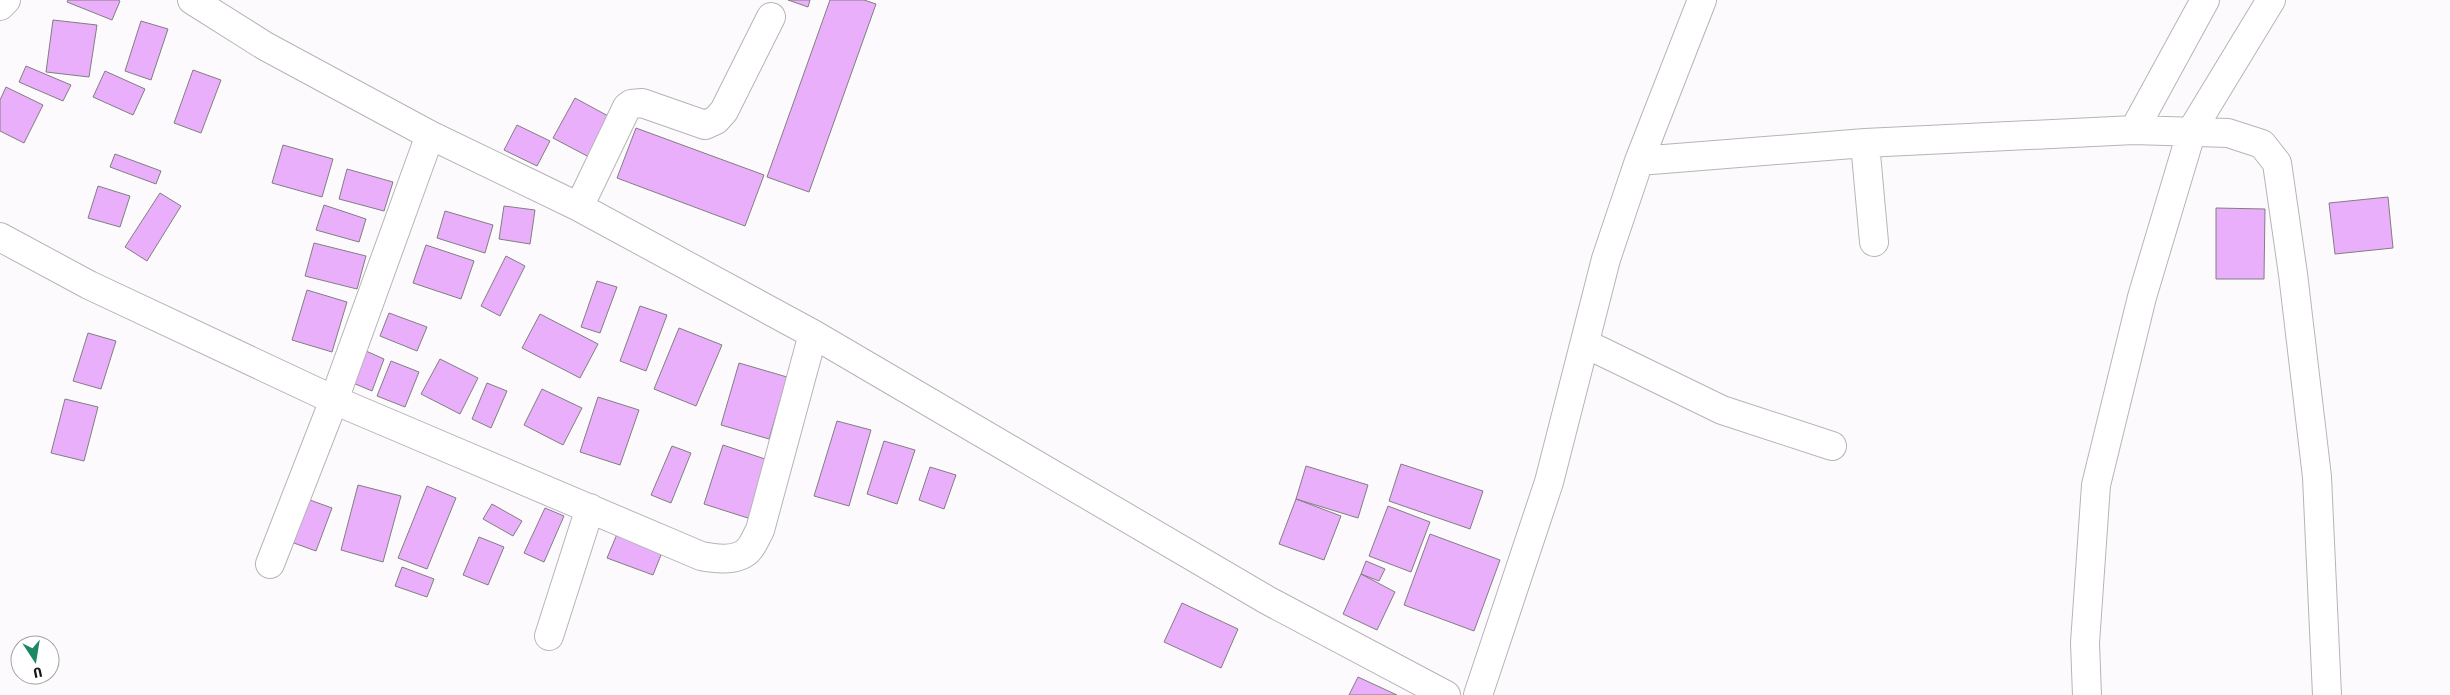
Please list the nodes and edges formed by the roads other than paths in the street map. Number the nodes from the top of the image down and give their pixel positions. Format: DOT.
graph roads {
  1 [pos="6,0"];
  2 [pos="192,0"];
  3 [pos="1702,0"];
  4 [pos="2205,0"];
  5 [pos="2272,0"];
  6 [pos="0,6"];
  7 [pos="772,17"];
  8 [pos="2134,130"];
  9 [pos="2192,130"];
  10 [pos="430,135"];
  11 [pos="1865,143"];
  12 [pos="1639,161"];
  13 [pos="579,207"];
  14 [pos="0,237"];
  15 [pos="1874,242"];
  16 [pos="813,334"];
  17 [pos="1586,344"];
  18 [pos="334,400"];
  19 [pos="1832,446"];
  20 [pos="590,508"];
  21 [pos="270,564"];
  22 [pos="550,636"];
  23 [pos="1446,695"];
  24 [pos="1478,695"];
  25 [pos="2087,695"];
  26 [pos="2327,695"];
  1 -- 6 [label="street"];
  2 -- 10 [label="street"];
  3 -- 12 [label="street"];
  4 -- 8 [label="street"];
  5 -- 9 [label="street"];
  7 -- 13 [label="street"];
  8 -- 9 [label="street"];
  8 -- 11 [label="street"];
  9 -- 25 [label="street"];
  9 -- 26 [label="street"];
  10 -- 13 [label="street"];
  10 -- 18 [label="street"];
  11 -- 12 [label="street"];
  11 -- 15 [label="street"];
  12 -- 17 [label="street"];
  13 -- 16 [label="street"];
  14 -- 18 [label="street"];
  16 -- 20 [label="street"];
  16 -- 23 [label="street"];
  17 -- 19 [label="street"];
  17 -- 24 [label="street"];
  18 -- 20 [label="street"];
  18 -- 21 [label="street"];
  20 -- 22 [label="street"];
}
